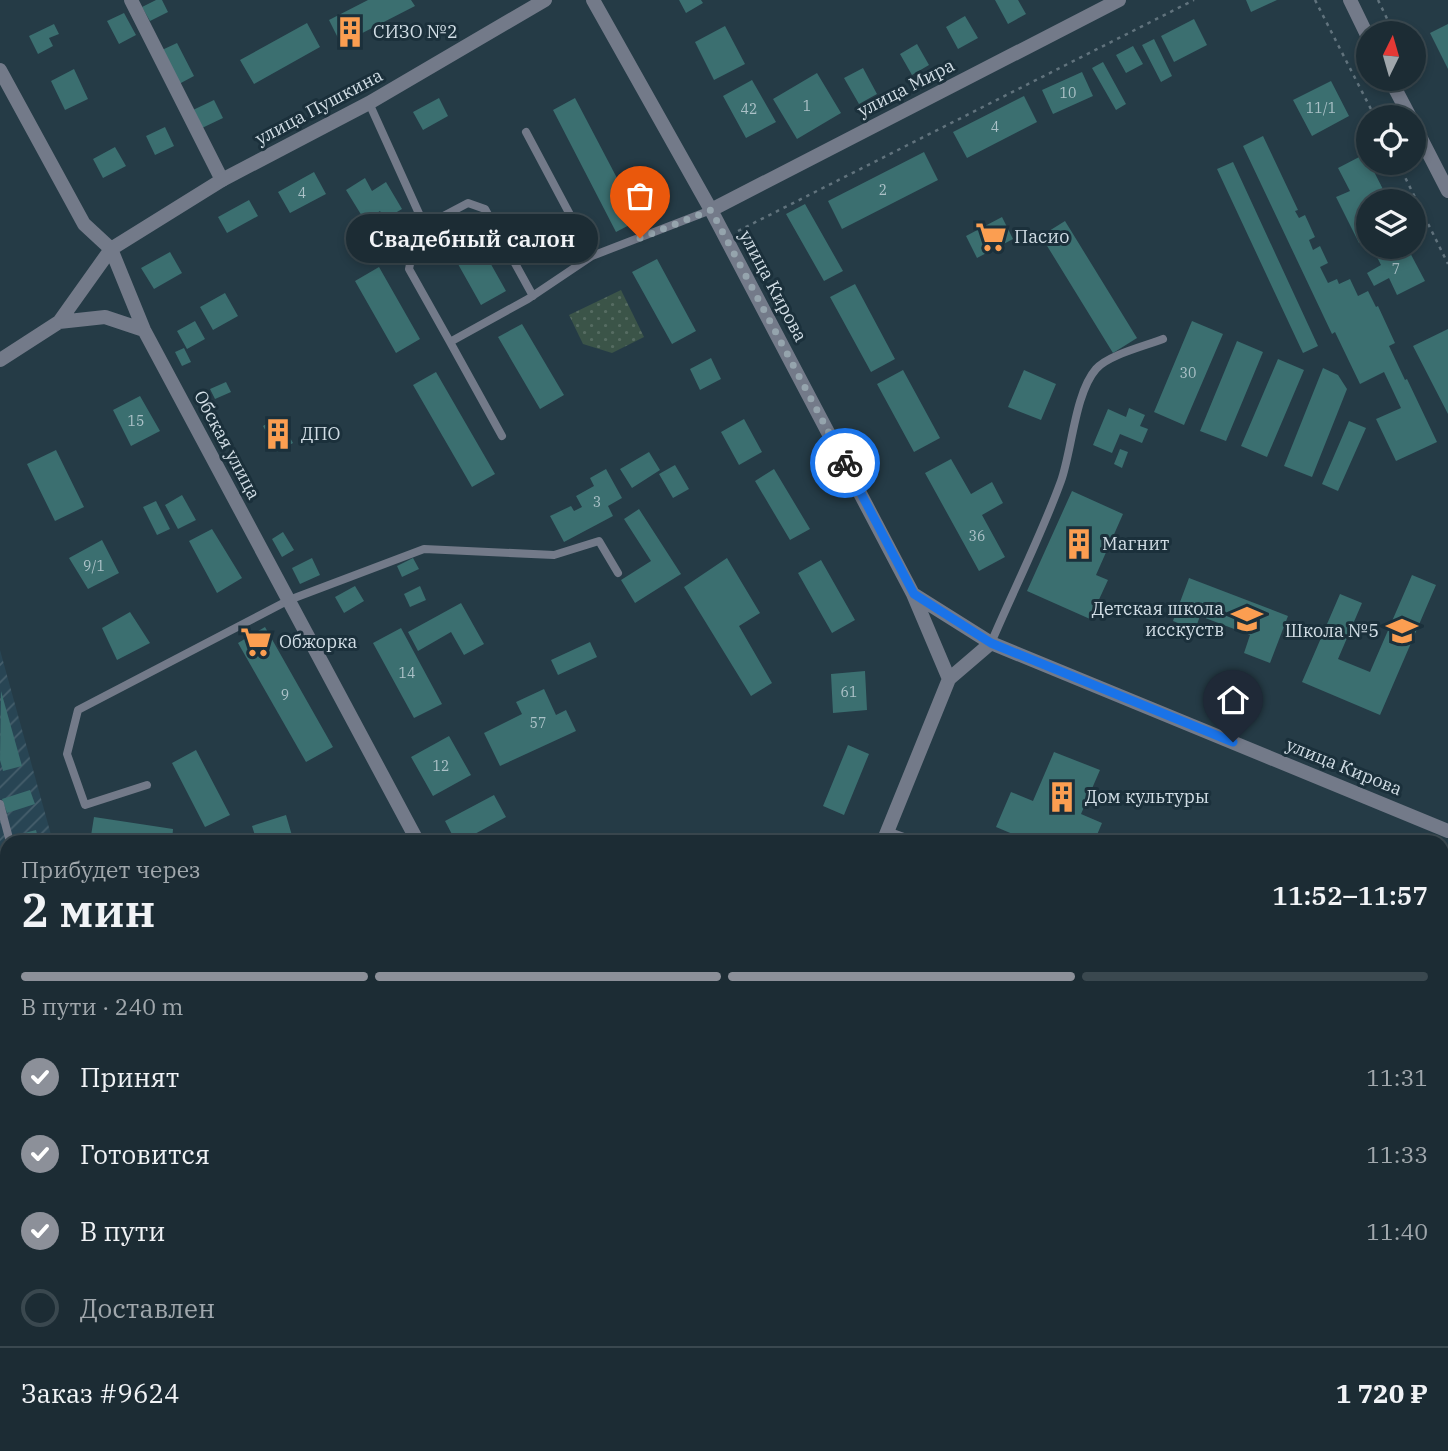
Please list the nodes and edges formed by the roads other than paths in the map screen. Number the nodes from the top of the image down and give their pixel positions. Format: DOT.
graph roads {
  1 [pos="131,0"];
  2 [pos="545,0"];
  3 [pos="593,0"];
  4 [pos="1119,0"];
  5 [pos="1350,0"];
  6 [pos="1360,21"];
  7 [pos="0,70"];
  8 [pos="369,103"];
  9 [pos="526,132"];
  10 [pos="1426,148"];
  11 [pos="222,180"];
  12 [pos="1448,191"];
  13 [pos="711,210"];
  14 [pos="426,229"];
  15 [pos="111,249"];
  16 [pos="592,256"];
  17 [pos="533,296"];
  18 [pos="59,322"];
  19 [pos="144,330"];
  20 [pos="1163,339"];
  21 [pos="450,342"];
  22 [pos="0,360"];
  23 [pos="502,436"];
  24 [pos="618,573"];
  25 [pos="914,594"];
  26 [pos="289,600"];
  27 [pos="991,643"];
  28 [pos="949,679"];
  29 [pos="147,785"];
  30 [pos="0,804"];
  31 [pos="1448,831"];
  32 [pos="8,835"];
  33 [pos="414,835"];
  34 [pos="886,835"];
  1 -- 11 [label="street"];
  2 -- 8 [label="street, улица Пушкина"];
  3 -- 13 [label="street, улица Кирова"];
  4 -- 13 [label="street, улица Мира"];
  5 -- 6 [label="street"];
  7 -- 15 [label="street, Обская улица"];
  8 -- 11 [label="street, улица Пушкина"];
  8 -- 14 [label="lane"];
  9 -- 16 [label="lane"];
  10 -- 12 [label="street"];
  11 -- 15 [label="street, улица Пушкина"];
  13 -- 16 [label="lane"];
  13 -- 25 [label="street, улица Кирова"];
  14 -- 17 [label="lane"];
  14 -- 21 [label="lane"];
  15 -- 18 [label="street"];
  15 -- 19 [label="street, Обская улица"];
  16 -- 17 [label="lane"];
  17 -- 21 [label="lane"];
  18 -- 19 [label="street"];
  18 -- 22 [label="street"];
  19 -- 26 [label="street, Обская улица"];
  20 -- 27 [label="lane"];
  21 -- 23 [label="lane"];
  24 -- 26 [label="lane"];
  25 -- 27 [label="street, улица Кирова"];
  25 -- 28 [label="street, улица Кирова"];
  26 -- 29 [label="lane"];
  26 -- 33 [label="street, Обская улица"];
  27 -- 28 [label="street"];
  27 -- 31 [label="street, улица Кирова"];
  28 -- 34 [label="street"];
  30 -- 32 [label="lane"];
}
